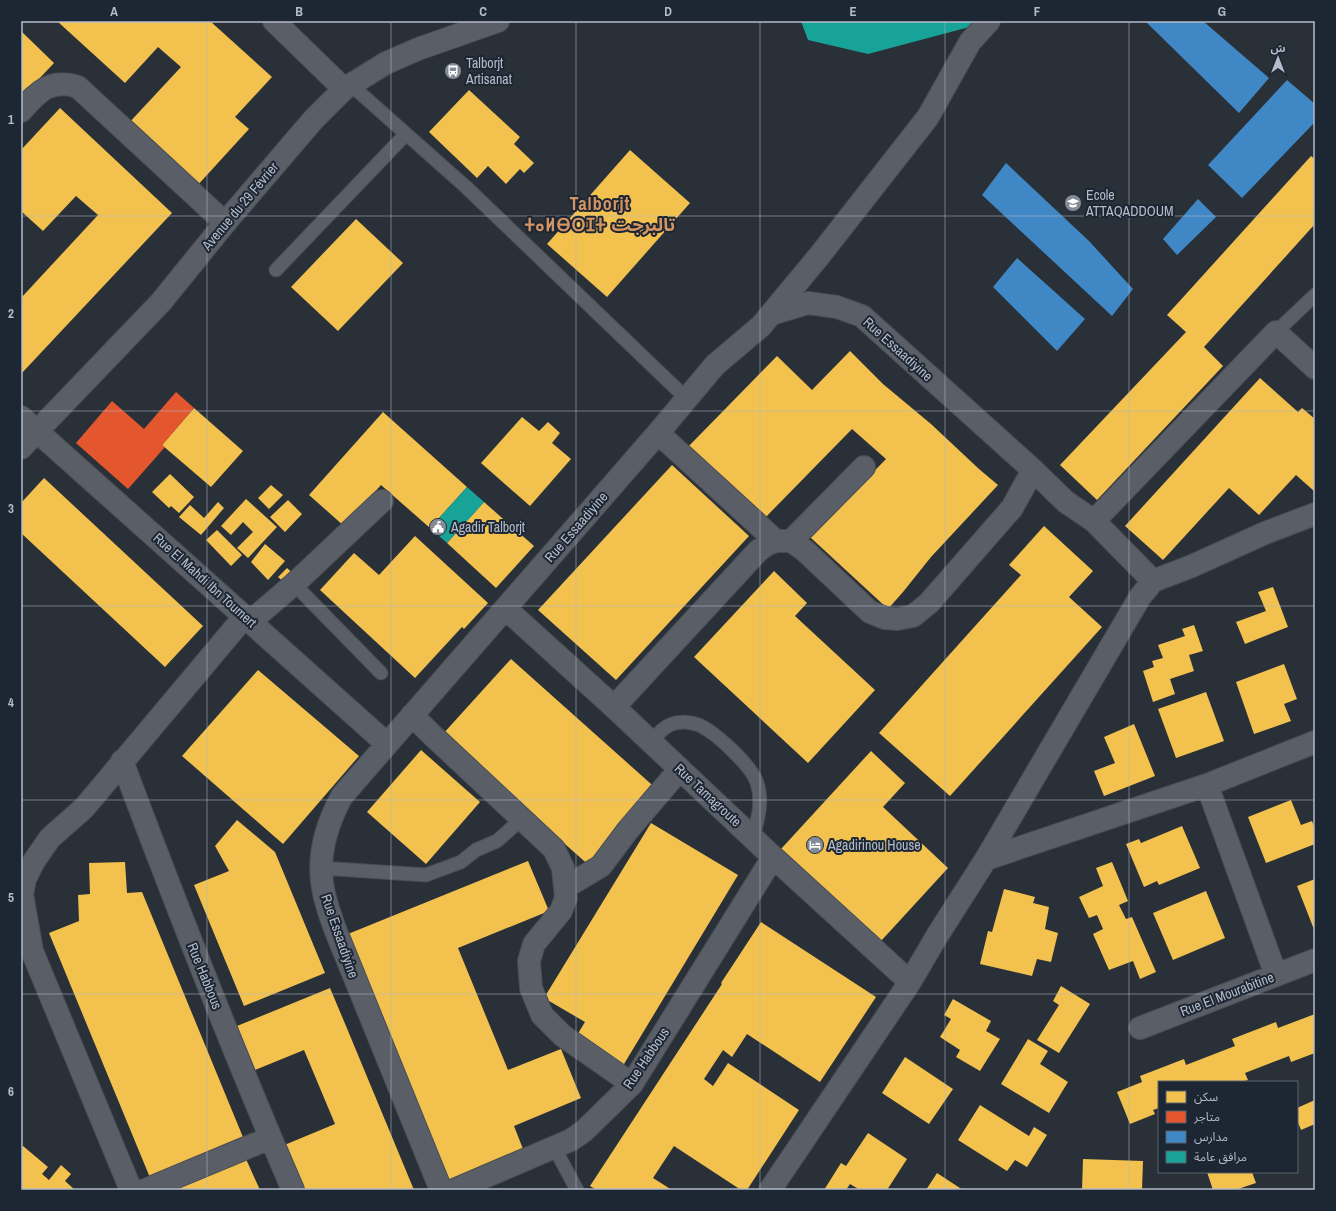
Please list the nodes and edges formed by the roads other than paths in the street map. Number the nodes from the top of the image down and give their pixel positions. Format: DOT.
graph roads {
  1 [pos="274,21"];
  2 [pos="498,21"];
  3 [pos="989,21"];
  4 [pos="347,87"];
  5 [pos="21,110"];
  6 [pos="406,134"];
  7 [pos="225,223"];
  8 [pos="276,270"];
  9 [pos="1315,295"];
  10 [pos="771,314"];
  11 [pos="1276,332"];
  12 [pos="1315,368"];
  13 [pos="687,398"];
  14 [pos="29,424"];
  15 [pos="658,433"];
  16 [pos="21,448"];
  17 [pos="864,467"];
  18 [pos="1032,470"];
  19 [pos="382,501"];
  20 [pos="1315,514"];
  21 [pos="1094,521"];
  22 [pos="784,541"];
  23 [pos="1153,581"];
  24 [pos="294,584"];
  25 [pos="506,609"];
  26 [pos="248,618"];
  27 [pos="381,673"];
  28 [pos="614,707"];
  29 [pos="412,715"];
  30 [pos="651,742"];
  31 [pos="1315,742"];
  32 [pos="387,744"];
  33 [pos="122,761"];
  34 [pos="680,769"];
  35 [pos="1207,785"];
  36 [pos="520,816"];
  37 [pos="753,837"];
  38 [pos="773,857"];
  39 [pos="986,859"];
  40 [pos="321,868"];
  41 [pos="566,888"];
  42 [pos="1315,960"];
  43 [pos="1276,975"];
  44 [pos="910,982"];
  45 [pos="1140,1028"];
  46 [pos="632,1084"];
  47 [pos="270,1138"];
  48 [pos="554,1147"];
  49 [pos="131,1190"];
  50 [pos="145,1190"];
  51 [pos="293,1190"];
  52 [pos="441,1190"];
  53 [pos="454,1190"];
  54 [pos="577,1190"];
  55 [pos="770,1190"];
  1 -- 4 [label="street"];
  2 -- 4 [label="street, Avenue du 29 Février"];
  3 -- 10 [label="street"];
  4 -- 6 [label="lane"];
  4 -- 7 [label="street, Avenue du 29 Février"];
  5 -- 7 [label="street"];
  6 -- 8 [label="lane"];
  6 -- 13 [label="lane"];
  7 -- 14 [label="street, Avenue du 29 Février"];
  9 -- 11 [label="lane"];
  10 -- 13 [label="street, Rue Essaadiyine"];
  10 -- 18 [label="street, Rue Essaadiyine"];
  11 -- 12 [label="street"];
  11 -- 21 [label="street"];
  13 -- 15 [label="street, Rue Essaadiyine"];
  14 -- 16 [label="street, Avenue du 29 Février"];
  14 -- 26 [label="street, Rue El Mahdi Ibn Toumert"];
  15 -- 22 [label="street"];
  15 -- 25 [label="street, Rue Essaadiyine"];
  17 -- 22 [label="street"];
  18 -- 21 [label="street, Rue Essaadiyine"];
  18 -- 22 [label="street"];
  19 -- 24 [label="street"];
  20 -- 23 [label="street"];
  21 -- 23 [label="street, Rue Essaadiyine"];
  22 -- 28 [label="street"];
  23 -- 39 [label="street"];
  24 -- 26 [label="street"];
  24 -- 27 [label="lane"];
  25 -- 28 [label="street, Rue Tamagroute"];
  25 -- 29 [label="street, Rue Essaadiyine"];
  26 -- 32 [label="street, Rue El Mahdi Ibn Toumert"];
  26 -- 33 [label="street"];
  28 -- 30 [label="street, Rue Tamagroute"];
  29 -- 32 [label="street, Rue Essaadiyine"];
  29 -- 36 [label="street"];
  30 -- 34 [label="street, Rue Tamagroute"];
  30 -- 37 [label="lane"];
  31 -- 35 [label="street"];
  32 -- 40 [label="street, Rue Essaadiyine"];
  33 -- 47 [label="street, Rue Habbous"];
  33 -- 49 [label="street"];
  34 -- 37 [label="street, Rue Tamagroute"];
  34 -- 41 [label="street"];
  35 -- 39 [label="street"];
  35 -- 43 [label="street"];
  36 -- 40 [label="lane"];
  36 -- 41 [label="street"];
  37 -- 38 [label="street, Rue Tamagroute"];
  38 -- 44 [label="street, Rue Tamagroute"];
  38 -- 46 [label="street, Rue Habbous"];
  39 -- 44 [label="street"];
  40 -- 52 [label="street, Rue Essaadiyine"];
  41 -- 46 [label="street"];
  42 -- 43 [label="street, Rue El Mourabitine"];
  43 -- 45 [label="street, Rue El Mourabitine"];
  44 -- 55 [label="street"];
  46 -- 48 [label="street, Rue Habbous"];
  47 -- 50 [label="street"];
  47 -- 51 [label="street, Rue Habbous"];
  48 -- 53 [label="street, Rue Habbous"];
  48 -- 54 [label="lane"];
}
